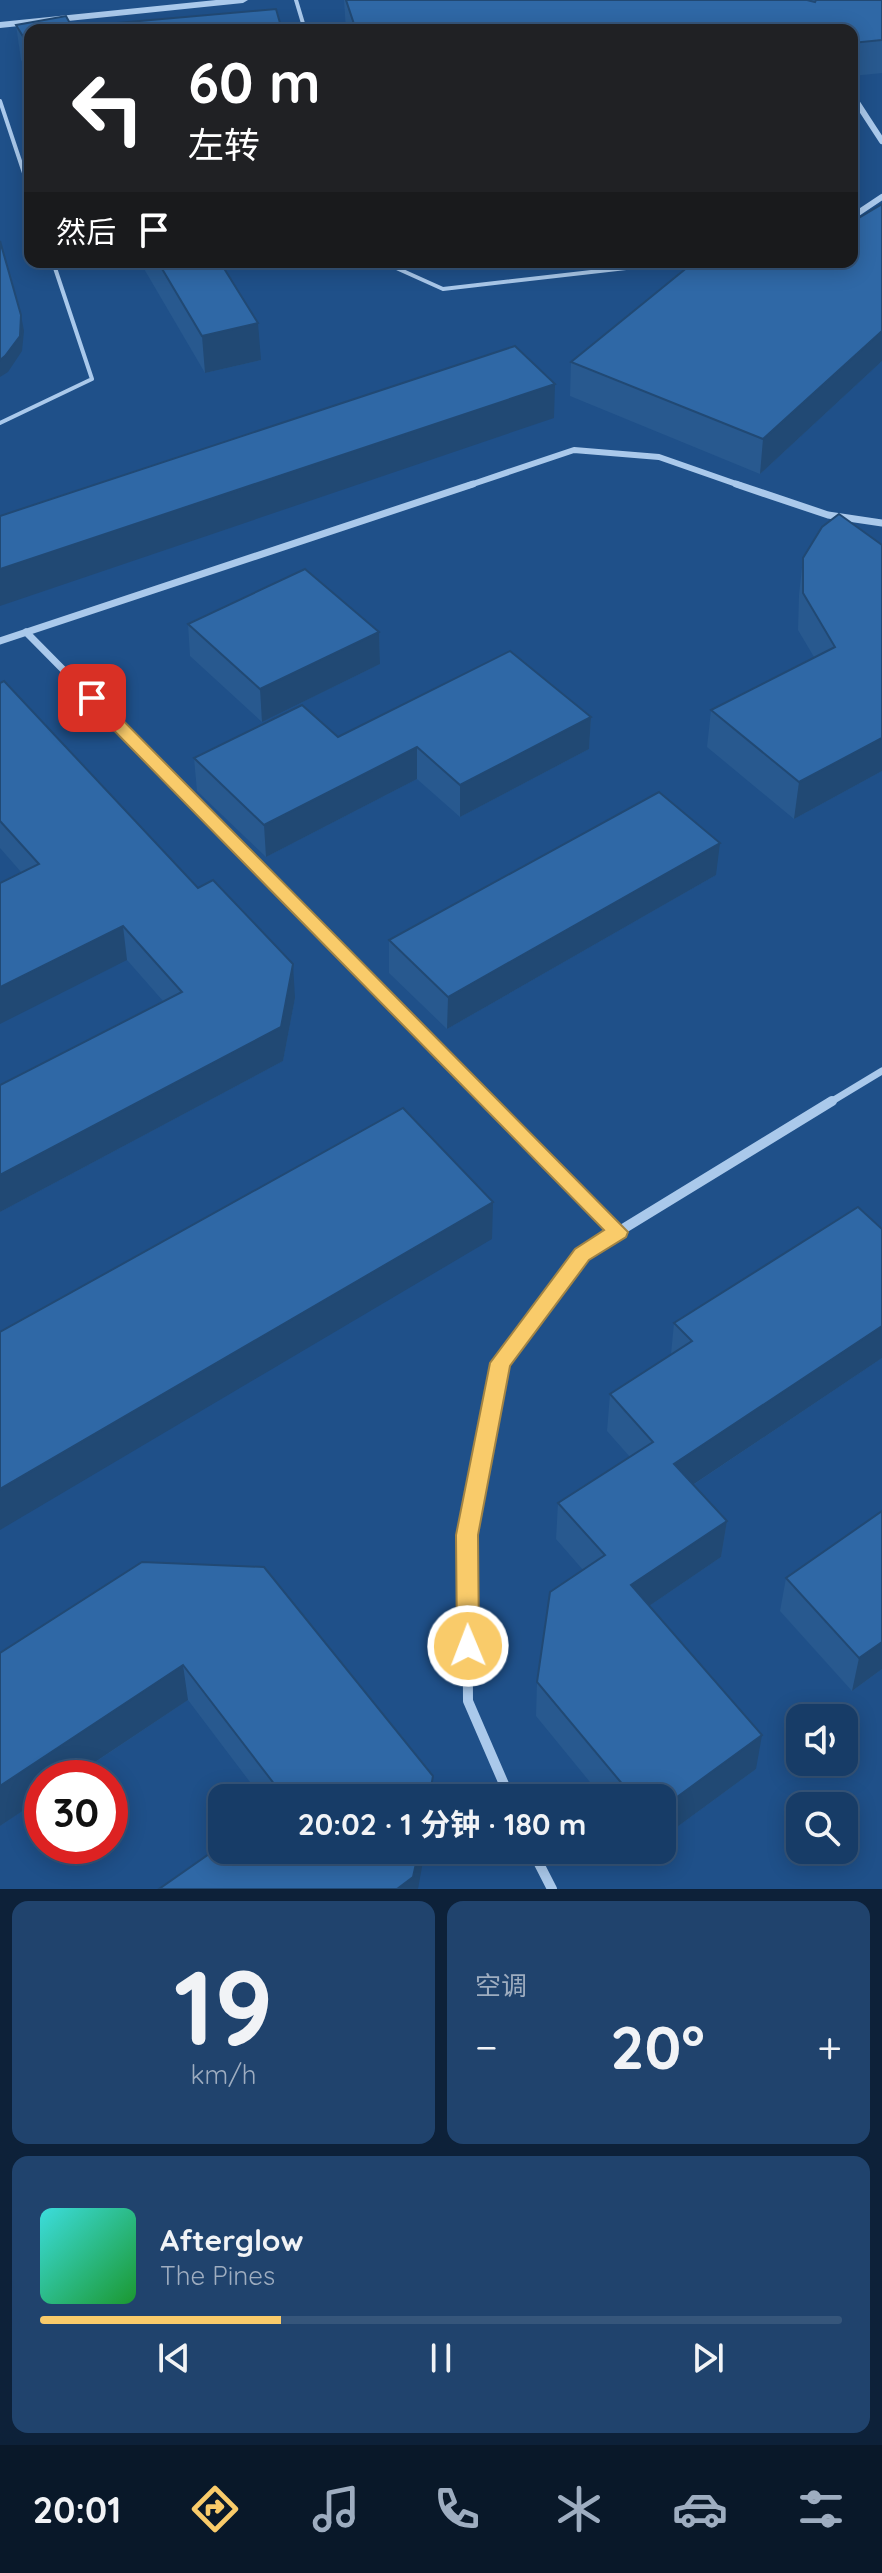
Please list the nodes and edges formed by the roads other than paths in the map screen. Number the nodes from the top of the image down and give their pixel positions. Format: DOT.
graph roads {
  1 [pos="243,0"];
  2 [pos="296,0"];
  3 [pos="303,24"];
  4 [pos="0,25"];
  5 [pos="0,101"];
  6 [pos="858,104"];
  7 [pos="882,141"];
  8 [pos="24,173"];
  9 [pos="882,197"];
  10 [pos="858,213"];
  11 [pos="55,268"];
  12 [pos="396,268"];
  13 [pos="626,268"];
  14 [pos="0,423"];
  15 [pos="882,523"];
  16 [pos="26,632"];
  17 [pos="0,641"];
  18 [pos="882,1071"];
  19 [pos="618,1232"];
  20 [pos="504,1784"];
  21 [pos="539,1864"];
  22 [pos="552,1889"];
  1 -- 4 [label="street"];
  2 -- 3 [label="lane"];
  5 -- 8 [label="lane"];
  6 -- 7 [label="street"];
  9 -- 10 [label="street"];
  11 -- 14 [label="lane"];
  12 -- 13 [label="lane"];
  15 -- 16 [label="street"];
  16 -- 17 [label="street"];
  16 -- 19 [label="street"];
  18 -- 19 [label="street"];
  19 -- 20 [label="street"];
  21 -- 22 [label="street"];
}
